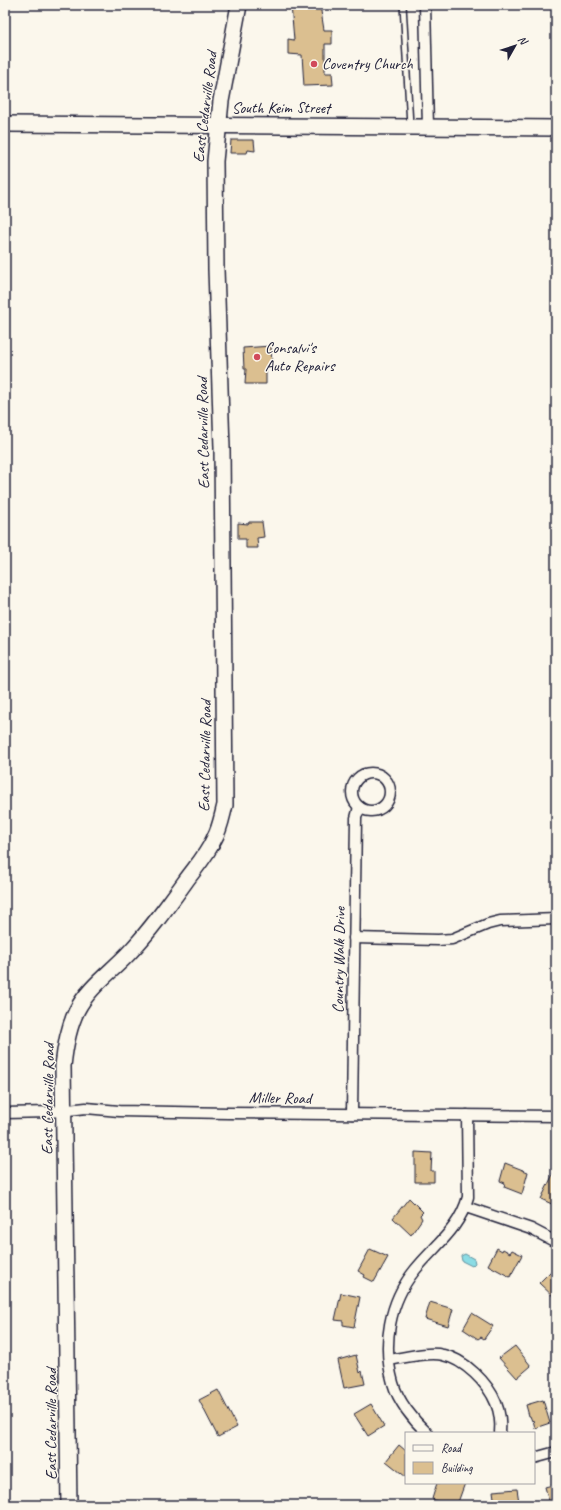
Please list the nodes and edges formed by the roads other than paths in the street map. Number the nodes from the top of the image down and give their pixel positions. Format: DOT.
graph roads {
  1 [pos="239,5"];
  2 [pos="403,5"];
  3 [pos="426,5"];
  4 [pos="5,124"];
  5 [pos="217,125"];
  6 [pos="410,126"];
  7 [pos="428,127"];
  8 [pos="556,128"];
  9 [pos="360,807"];
  10 [pos="556,919"];
  11 [pos="354,938"];
  12 [pos="64,1110"];
  13 [pos="5,1113"];
  14 [pos="352,1114"];
  15 [pos="467,1115"];
  16 [pos="556,1116"];
  17 [pos="466,1207"];
  18 [pos="556,1242"];
  19 [pos="388,1360"];
  20 [pos="426,1432"];
  21 [pos="500,1432"];
  22 [pos="556,1452"];
  23 [pos="535,1458"];
  24 [pos="69,1505"];
  1 -- 5 [label="street, East Cedarville Road"];
  2 -- 6 [label="lane"];
  3 -- 7 [label="street"];
  4 -- 5 [label="street, South Keim Street"];
  5 -- 6 [label="street, South Keim Street"];
  5 -- 12 [label="street, East Cedarville Road"];
  6 -- 7 [label="street, South Keim Street"];
  7 -- 8 [label="street, South Keim Street"];
  9 -- 11 [label="street, Country Walk Drive"];
  10 -- 11 [label="street"];
  11 -- 14 [label="street, Country Walk Drive"];
  12 -- 13 [label="street, Miller Road"];
  12 -- 14 [label="street, Miller Road"];
  12 -- 24 [label="street, East Cedarville Road"];
  14 -- 15 [label="street, Miller Road"];
  15 -- 16 [label="street, Miller Road"];
  15 -- 17 [label="street"];
  17 -- 18 [label="street"];
  17 -- 19 [label="street"];
  19 -- 20 [label="street"];
  19 -- 21 [label="street"];
  22 -- 23 [label="street"];
}
